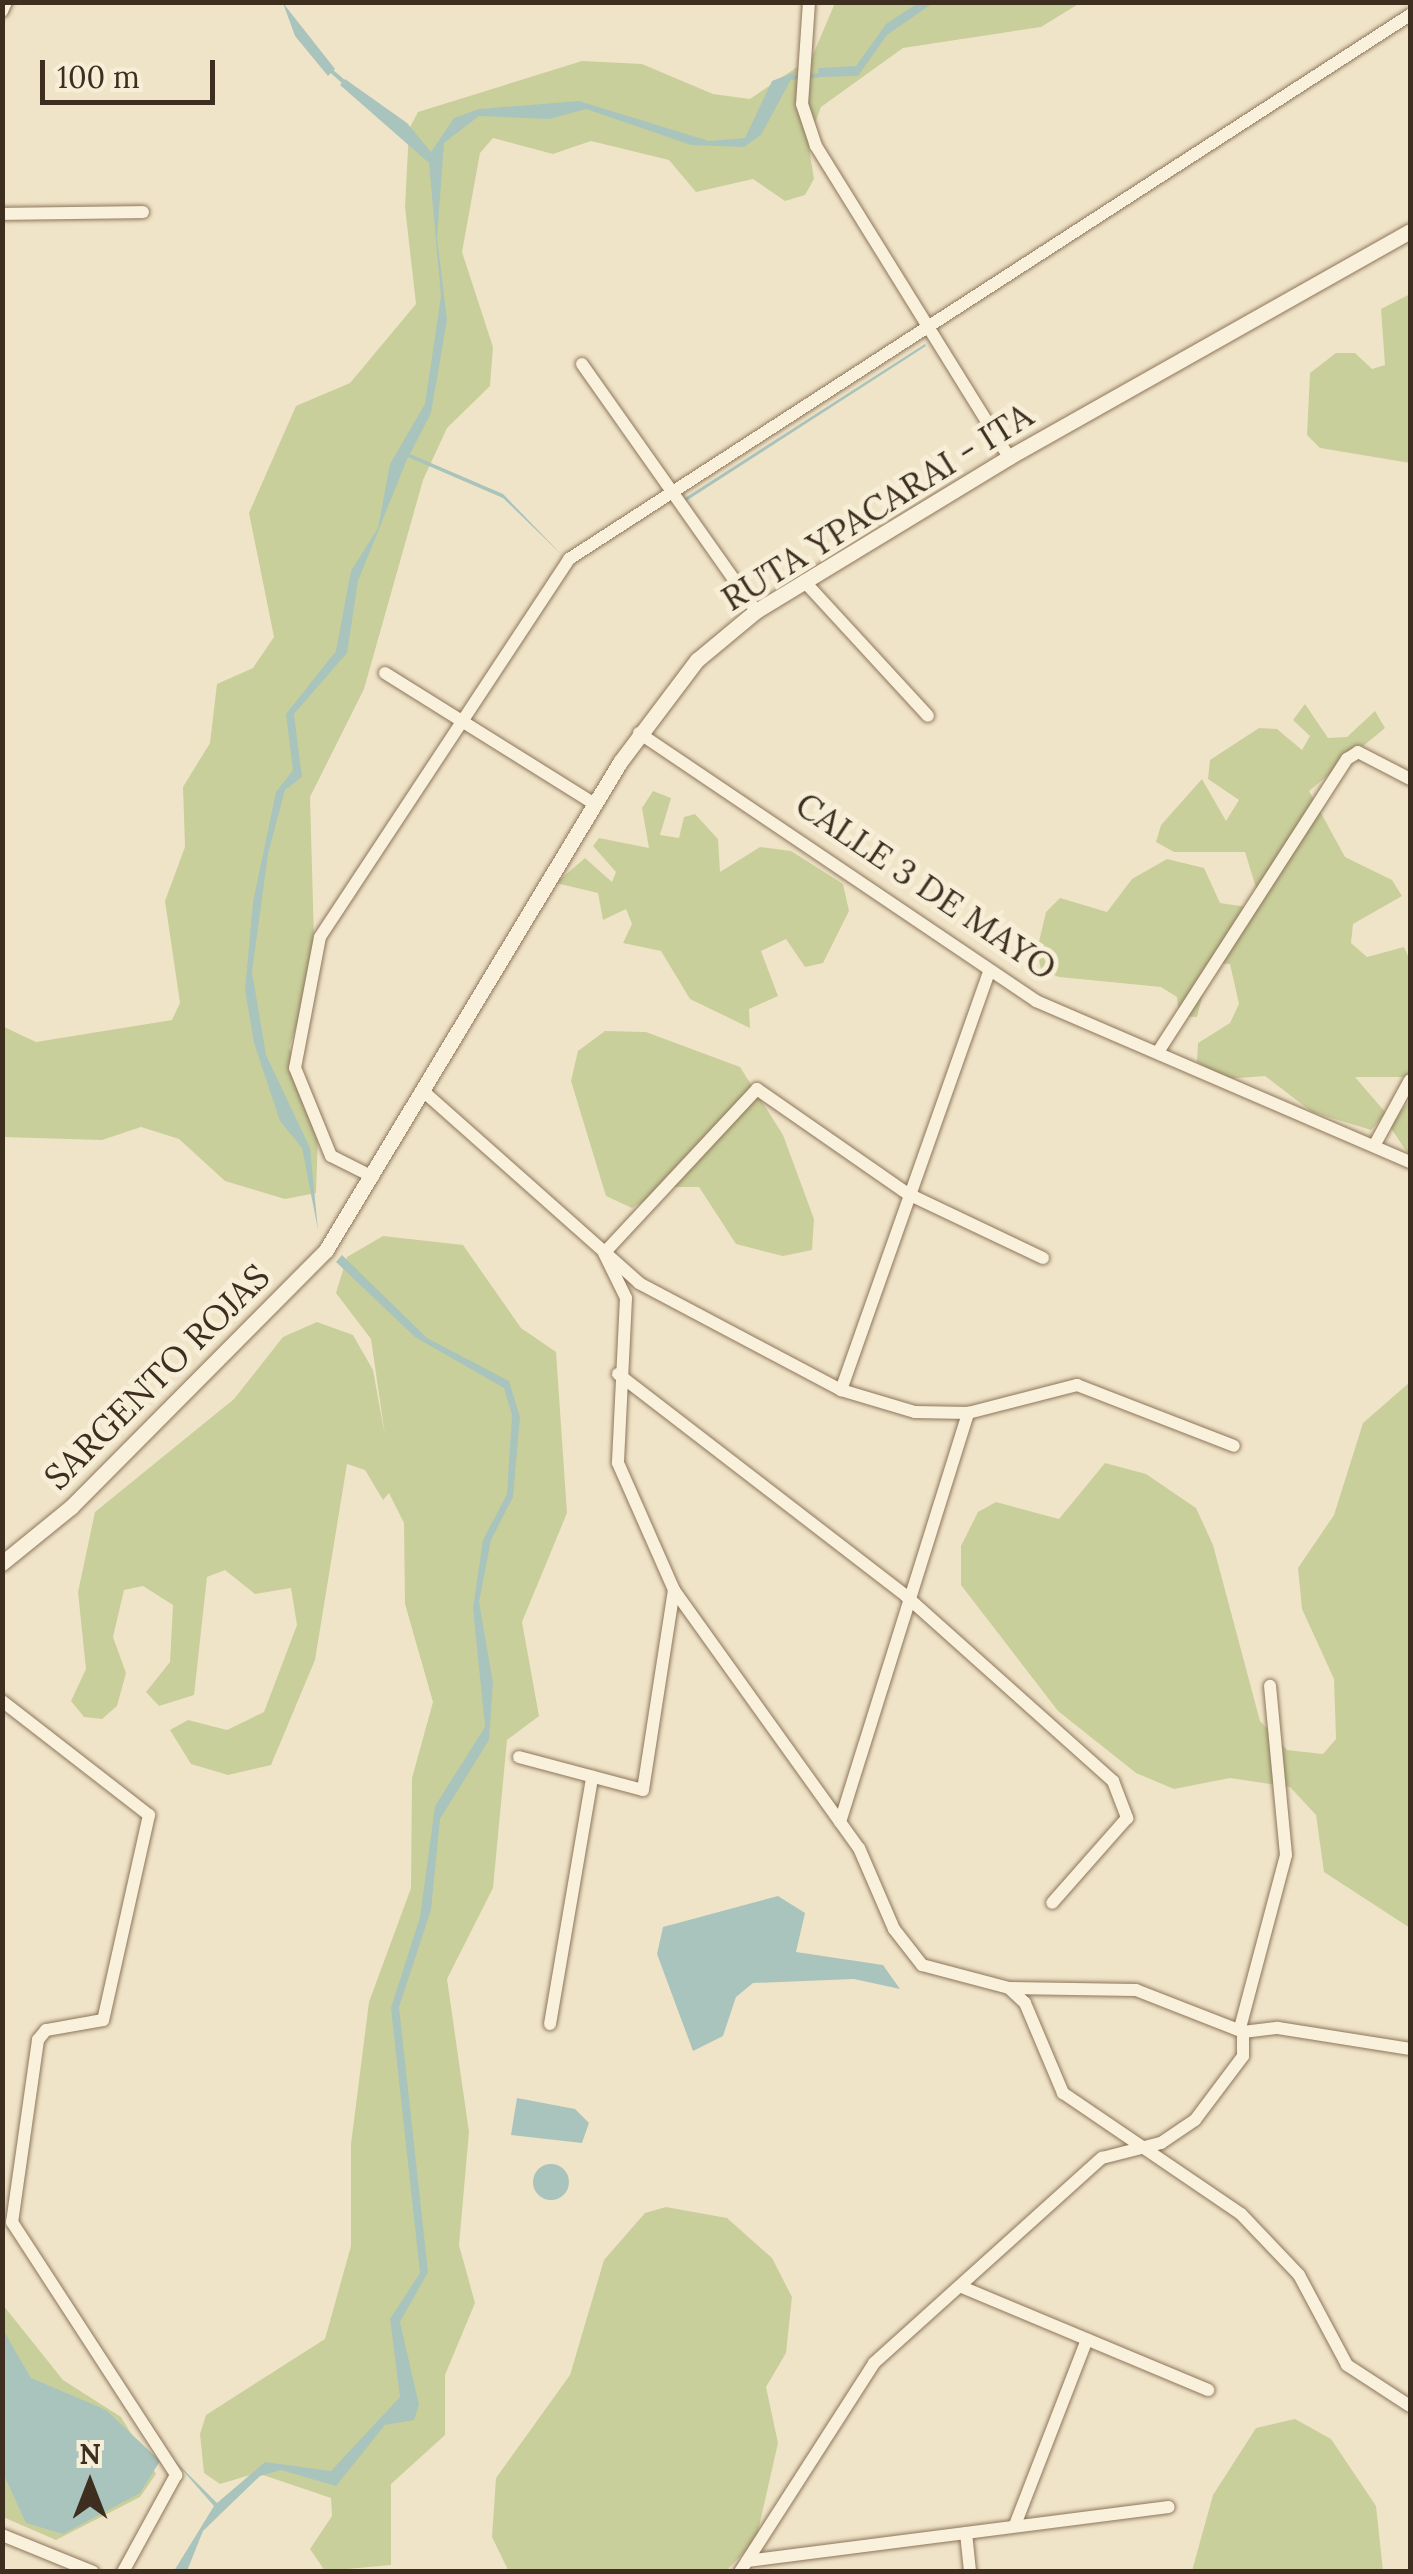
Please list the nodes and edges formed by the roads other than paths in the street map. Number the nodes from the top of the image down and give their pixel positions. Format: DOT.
graph roads {
  1 [pos="6,2"];
  2 [pos="809,2"];
  3 [pos="2,11"];
  4 [pos="1410,15"];
  5 [pos="143,212"];
  6 [pos="2,214"];
  7 [pos="1410,231"];
  8 [pos="926,328"];
  9 [pos="582,364"];
  10 [pos="1009,457"];
  11 [pos="676,500"];
  12 [pos="804,581"];
  13 [pos="756,611"];
  14 [pos="385,674"];
  15 [pos="928,716"];
  16 [pos="463,717"];
  17 [pos="639,733"];
  18 [pos="1410,779"];
  19 [pos="595,804"];
  20 [pos="989,972"];
  21 [pos="1158,1052"];
  22 [pos="1410,1080"];
  23 [pos="424,1091"];
  24 [pos="1374,1146"];
  25 [pos="1410,1162"];
  26 [pos="373,1176"];
  27 [pos="908,1194"];
  28 [pos="346,1224"];
  29 [pos="604,1253"];
  30 [pos="1043,1258"];
  31 [pos="618,1374"];
  32 [pos="841,1390"];
  33 [pos="968,1412"];
  34 [pos="1234,1446"];
  35 [pos="2,1563"];
  36 [pos="674,1590"];
  37 [pos="906,1596"];
  38 [pos="1270,1686"];
  39 [pos="2,1701"];
  40 [pos="519,1757"];
  41 [pos="592,1777"];
  42 [pos="840,1822"];
  43 [pos="1052,1903"];
  44 [pos="1009,1988"];
  45 [pos="550,2024"];
  46 [pos="1241,2030"];
  47 [pos="1410,2050"];
  48 [pos="1140,2150"];
  49 [pos="962,2287"];
  50 [pos="1087,2339"];
  51 [pos="1208,2390"];
  52 [pos="1410,2406"];
  53 [pos="1169,2507"];
  54 [pos="1015,2526"];
  55 [pos="966,2533"];
  56 [pos="2,2534"];
  57 [pos="744,2566"];
  58 [pos="771,2568"];
  59 [pos="92,2572"];
  60 [pos="124,2572"];
  61 [pos="970,2572"];
  1 -- 3 [label="street"];
  2 -- 8 [label="street"];
  4 -- 8 [label="street"];
  5 -- 6 [label="street"];
  7 -- 10 [label="street, RUTA YPACARAI - ITA"];
  8 -- 10 [label="street"];
  8 -- 11 [label="street"];
  9 -- 11 [label="street"];
  10 -- 12 [label="street, RUTA YPACARAI - ITA"];
  11 -- 13 [label="street"];
  11 -- 16 [label="street"];
  12 -- 13 [label="street, RUTA YPACARAI - ITA"];
  12 -- 15 [label="street"];
  13 -- 17 [label="street, RUTA YPACARAI - ITA"];
  14 -- 16 [label="street"];
  16 -- 19 [label="street"];
  16 -- 26 [label="street"];
  17 -- 19 [label="street, RUTA YPACARAI - ITA"];
  17 -- 20 [label="street, CALLE 3 DE MAYO"];
  18 -- 21 [label="street"];
  19 -- 23 [label="street, RUTA YPACARAI - ITA"];
  20 -- 21 [label="street, CALLE 3 DE MAYO"];
  20 -- 27 [label="street"];
  21 -- 24 [label="street, CALLE 3 DE MAYO"];
  22 -- 24 [label="street"];
  23 -- 26 [label="street, RUTA YPACARAI - ITA"];
  23 -- 29 [label="street"];
  24 -- 25 [label="street, CALLE 3 DE MAYO"];
  26 -- 28 [label="street, RUTA YPACARAI - ITA"];
  27 -- 29 [label="street"];
  27 -- 30 [label="street"];
  27 -- 32 [label="street"];
  28 -- 35 [label="street, SARGENTO ROJAS"];
  29 -- 31 [label="street"];
  29 -- 32 [label="street"];
  31 -- 36 [label="street"];
  31 -- 37 [label="street"];
  32 -- 33 [label="street"];
  33 -- 34 [label="street"];
  33 -- 37 [label="street"];
  36 -- 41 [label="street"];
  36 -- 42 [label="street"];
  37 -- 42 [label="street"];
  37 -- 43 [label="street"];
  38 -- 46 [label="street"];
  39 -- 60 [label="street"];
  40 -- 41 [label="street"];
  41 -- 45 [label="street"];
  42 -- 44 [label="street"];
  44 -- 46 [label="street"];
  44 -- 48 [label="street"];
  46 -- 47 [label="street"];
  46 -- 48 [label="street"];
  48 -- 49 [label="street"];
  48 -- 52 [label="street"];
  49 -- 50 [label="street"];
  49 -- 57 [label="street"];
  50 -- 51 [label="street"];
  50 -- 54 [label="street"];
  53 -- 54 [label="street"];
  54 -- 55 [label="street"];
  55 -- 58 [label="street"];
  55 -- 61 [label="street"];
  56 -- 59 [label="street"];
  57 -- 58 [label="street"];
}
